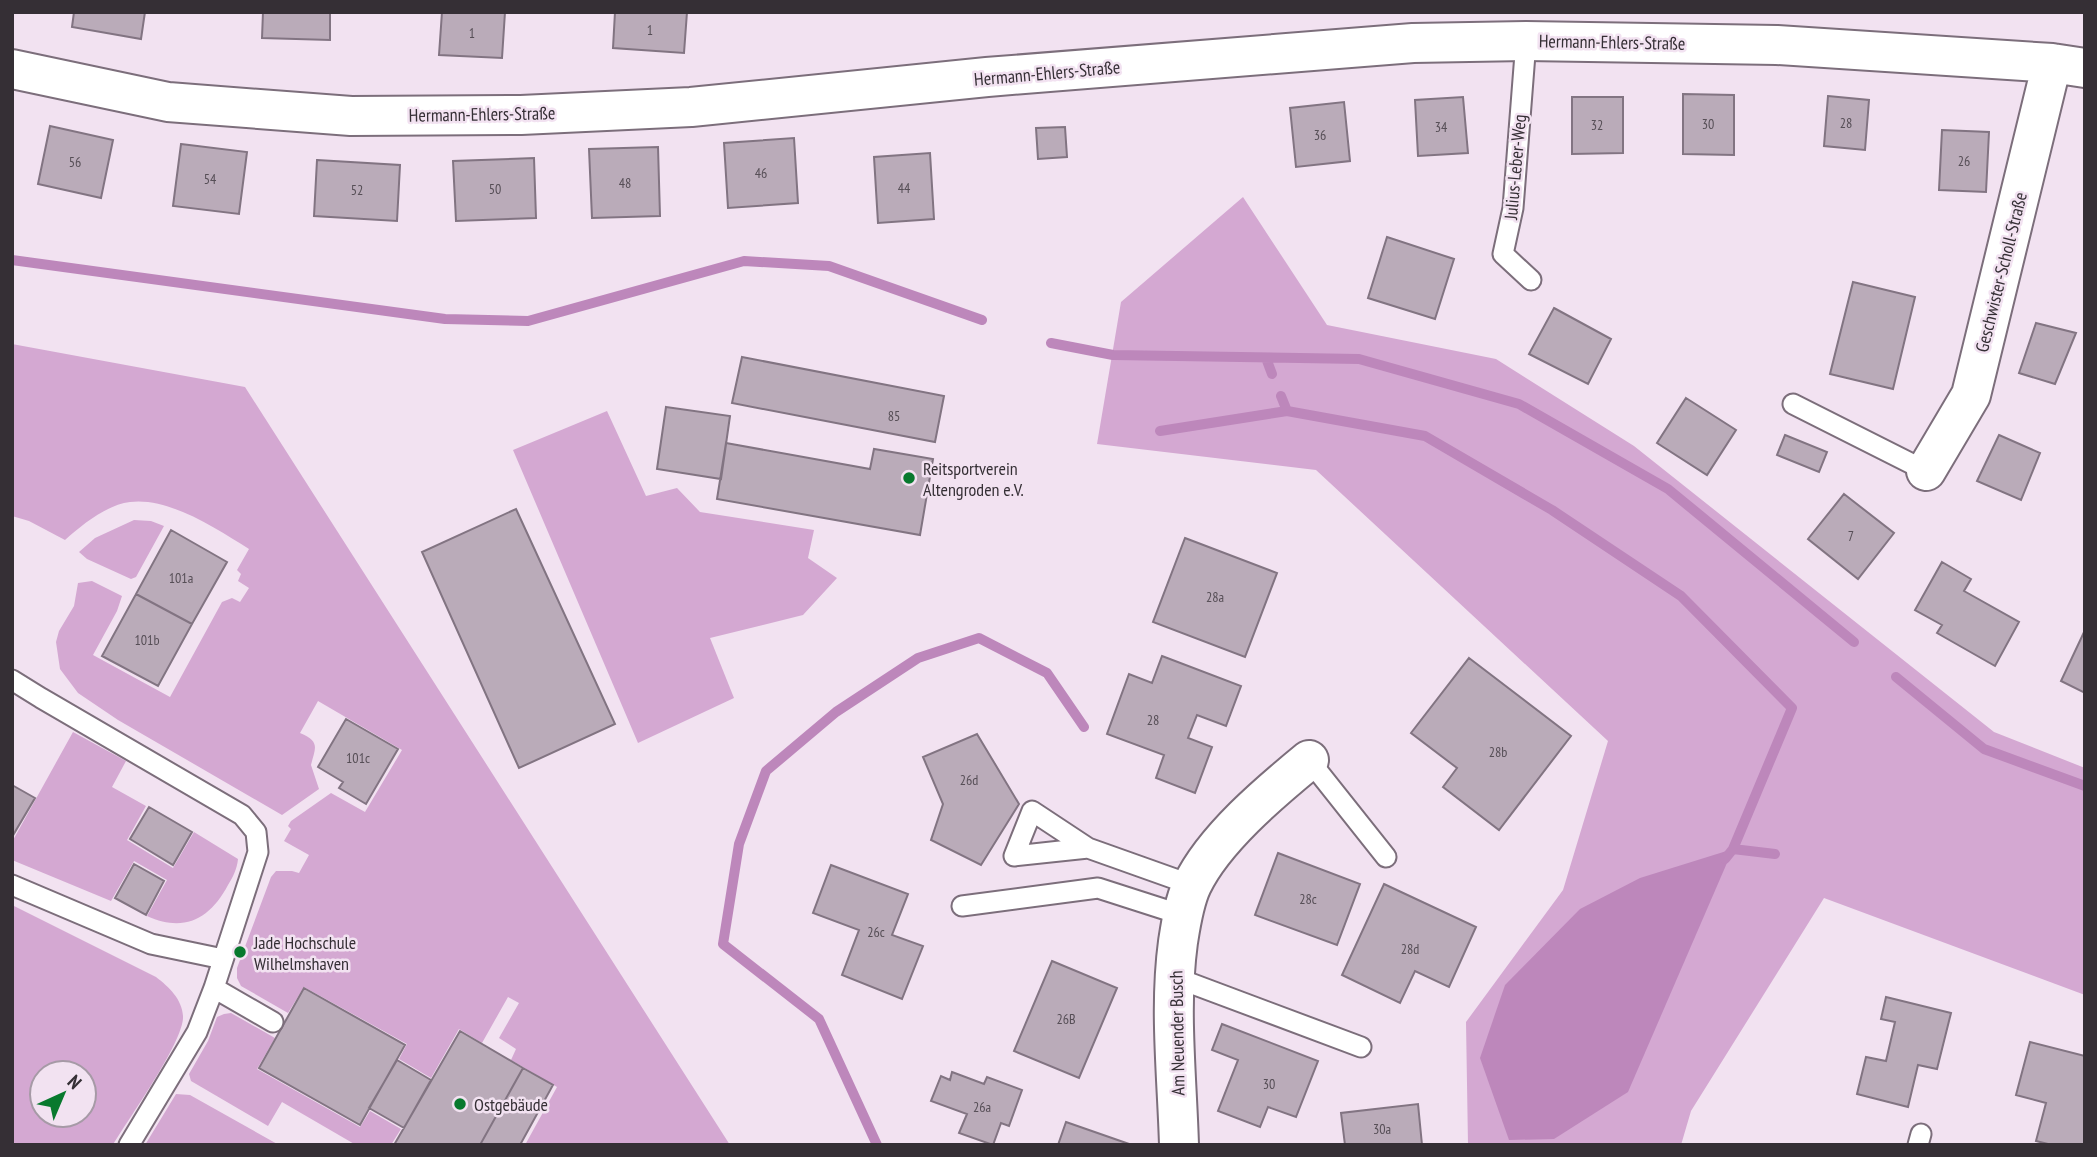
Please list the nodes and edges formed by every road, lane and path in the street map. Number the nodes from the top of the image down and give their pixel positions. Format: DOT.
graph roads {
  1 [pos="1526,41"];
  2 [pos="2068,65"];
  3 [pos="12,69"];
  4 [pos="1531,280"];
  5 [pos="1793,404"];
  6 [pos="1926,471"];
  7 [pos="12,680"];
  8 [pos="1309,760"];
  9 [pos="1088,848"];
  10 [pos="1386,857"];
  11 [pos="12,885"];
  12 [pos="1187,900"];
  13 [pos="962,906"];
  14 [pos="223,959"];
  15 [pos="1174,977"];
  16 [pos="214,988"];
  17 [pos="273,1021"];
  18 [pos="1361,1047"];
  19 [pos="129,1145"];
  20 [pos="1179,1145"];
  1 -- 2 [label="street, Hermann-Ehlers-Straße"];
  1 -- 3 [label="street, Hermann-Ehlers-Straße"];
  1 -- 4 [label="lane, Julius-Leber-Weg"];
  2 -- 6 [label="street, Geschwister-Scholl-Straße"];
  5 -- 6 [label="lane"];
  7 -- 14 [label="lane"];
  8 -- 10 [label="lane"];
  8 -- 12 [label="street, Am Neuender Busch"];
  9 -- 12 [label="lane"];
  11 -- 14 [label="lane"];
  12 -- 13 [label="lane"];
  12 -- 15 [label="street, Am Neuender Busch"];
  14 -- 16 [label="lane"];
  15 -- 18 [label="lane"];
  15 -- 20 [label="street, Am Neuender Busch"];
  16 -- 17 [label="lane"];
  16 -- 19 [label="lane"];
}
